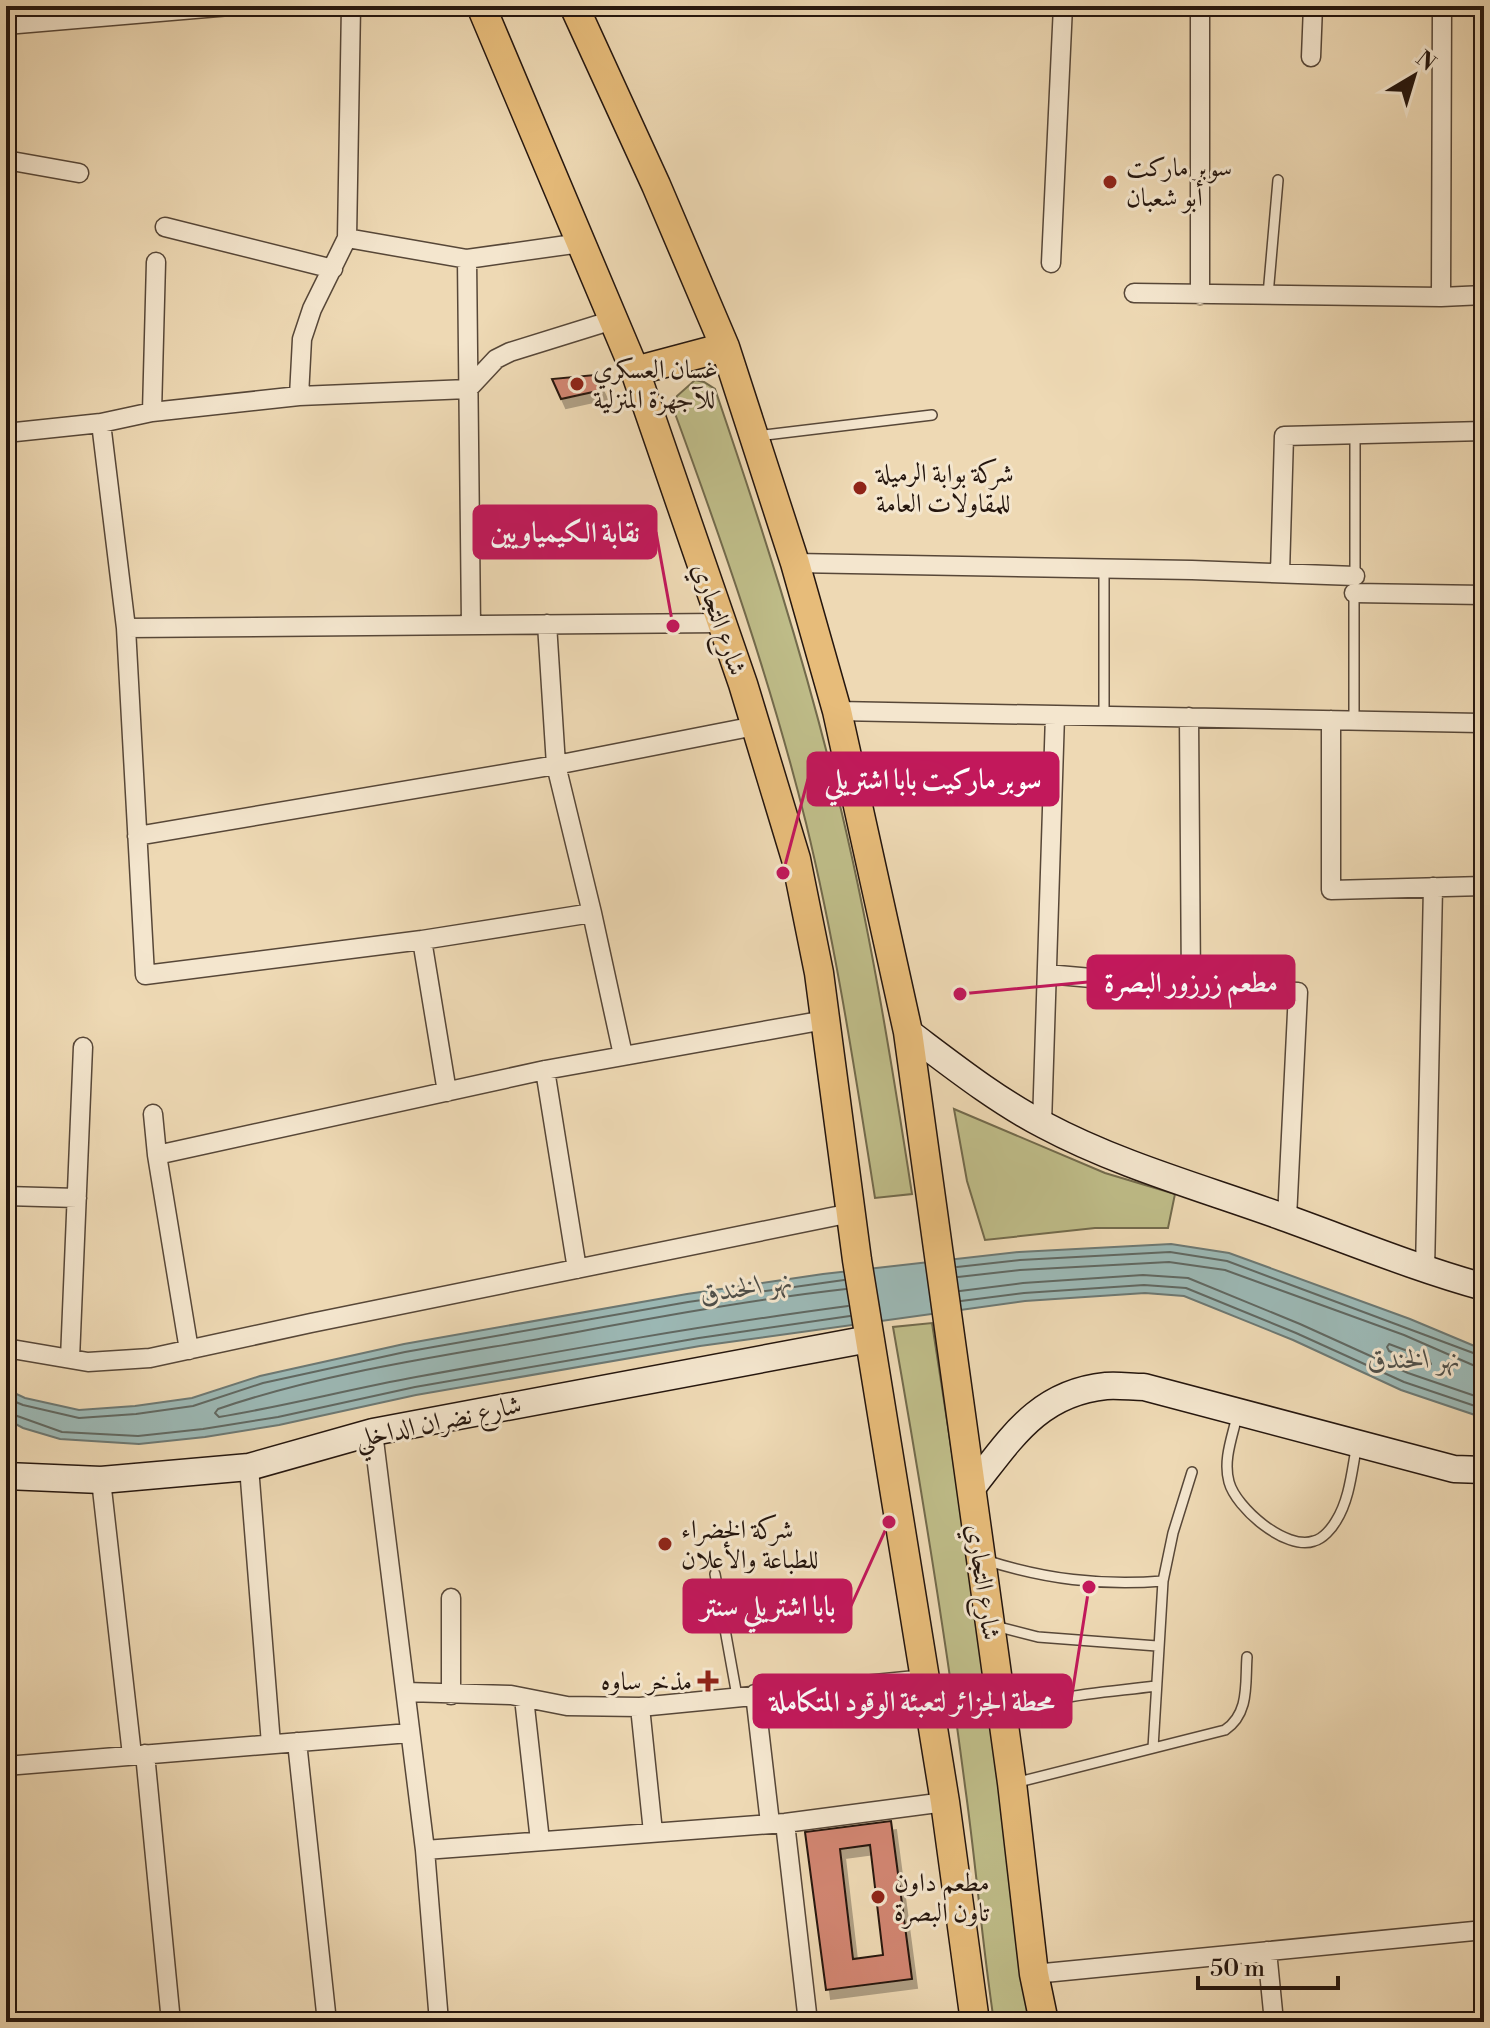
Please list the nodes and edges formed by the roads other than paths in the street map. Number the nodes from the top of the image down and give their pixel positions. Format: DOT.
graph roads {
  1 [pos="230,6"];
  2 [pos="351,6"];
  3 [pos="481,6"];
  4 [pos="574,6"];
  5 [pos="1063,6"];
  6 [pos="1200,6"];
  7 [pos="1313,6"];
  8 [pos="1442,6"];
  9 [pos="100,11"];
  10 [pos="6,25"];
  11 [pos="1311,57"];
  12 [pos="6,160"];
  13 [pos="79,173"];
  14 [pos="1278,180"];
  15 [pos="165,227"];
  16 [pos="347,238"];
  17 [pos="581,243"];
  18 [pos="467,259"];
  19 [pos="156,262"];
  20 [pos="1051,263"];
  21 [pos="333,269"];
  22 [pos="1134,293"];
  23 [pos="1200,295"];
  24 [pos="1268,295"];
  25 [pos="1484,295"];
  26 [pos="1441,297"];
  27 [pos="613,320"];
  28 [pos="725,347"];
  29 [pos="635,371"];
  30 [pos="468,389"];
  31 [pos="299,396"];
  32 [pos="152,412"];
  33 [pos="932,415"];
  34 [pos="101,423"];
  35 [pos="1484,431"];
  36 [pos="6,433"];
  37 [pos="1355,434"];
  38 [pos="753,436"];
  39 [pos="795,563"];
  40 [pos="1484,567"];
  41 [pos="1104,568"];
  42 [pos="1280,573"];
  43 [pos="1354,585"];
  44 [pos="1484,595"];
  45 [pos="722,623"];
  46 [pos="547,624"];
  47 [pos="471,625"];
  48 [pos="126,628"];
  49 [pos="837,711"];
  50 [pos="1055,715"];
  51 [pos="1104,716"];
  52 [pos="1189,717"];
  53 [pos="1331,720"];
  54 [pos="1354,720"];
  55 [pos="1480,723"];
  56 [pos="755,726"];
  57 [pos="556,765"];
  58 [pos="137,836"];
  59 [pos="1484,886"];
  60 [pos="1433,887"];
  61 [pos="592,913"];
  62 [pos="422,940"];
  63 [pos="1047,974"];
  64 [pos="1191,987"];
  65 [pos="825,1020"];
  66 [pos="908,1032"];
  67 [pos="83,1047"];
  68 [pos="623,1055"];
  69 [pos="545,1070"];
  70 [pos="447,1092"];
  71 [pos="153,1114"];
  72 [pos="1042,1124"];
  73 [pos="157,1155"];
  74 [pos="6,1196"];
  75 [pos="77,1198"];
  76 [pos="851,1213"];
  77 [pos="1287,1218"];
  78 [pos="577,1269"];
  79 [pos="1425,1271"];
  80 [pos="1484,1287"];
  81 [pos="869,1339"];
  82 [pos="6,1348"];
  83 [pos="189,1350"];
  84 [pos="70,1359"];
  85 [pos="1238,1413"];
  86 [pos="373,1432"];
  87 [pos="1357,1444"];
  88 [pos="249,1467"];
  89 [pos="1484,1470"];
  90 [pos="1192,1472"];
  91 [pos="6,1476"];
  92 [pos="101,1480"];
  93 [pos="971,1489"];
  94 [pos="981,1559"];
  95 [pos="715,1574"];
  96 [pos="1163,1581"];
  97 [pos="451,1598"];
  98 [pos="990,1624"];
  99 [pos="1157,1646"];
  100 [pos="1247,1657"];
  101 [pos="926,1679"];
  102 [pos="1155,1686"];
  103 [pos="406,1692"];
  104 [pos="451,1695"];
  105 [pos="746,1695"];
  106 [pos="524,1698"];
  107 [pos="640,1707"];
  108 [pos="1004,1724"];
  109 [pos="409,1733"];
  110 [pos="297,1742"];
  111 [pos="271,1744"];
  112 [pos="1153,1748"];
  113 [pos="138,1755"];
  114 [pos="6,1766"];
  115 [pos="1012,1783"];
  116 [pos="945,1802"];
  117 [pos="777,1823"];
  118 [pos="653,1832"];
  119 [pos="540,1841"];
  120 [pos="425,1850"];
  121 [pos="1484,1930"];
  122 [pos="1267,1951"];
  123 [pos="1034,1974"];
  124 [pos="171,2022"];
  125 [pos="327,2022"];
  126 [pos="439,2022"];
  127 [pos="808,2022"];
  128 [pos="975,2022"];
  129 [pos="1044,2022"];
  130 [pos="1274,2022"];
  1 -- 9 [label="street"];
  2 -- 16 [label="street"];
  3 -- 17 [label="main road, شارع التجاري"];
  4 -- 28 [label="main road"];
  5 -- 20 [label="street"];
  6 -- 23 [label="street"];
  7 -- 11 [label="street"];
  8 -- 26 [label="street"];
  9 -- 10 [label="street"];
  12 -- 13 [label="street"];
  14 -- 24 [label="lane"];
  15 -- 21 [label="street"];
  16 -- 18 [label="street"];
  16 -- 21 [label="street"];
  17 -- 18 [label="street"];
  17 -- 27 [label="main road, شارع التجاري"];
  18 -- 30 [label="street"];
  19 -- 32 [label="street"];
  21 -- 31 [label="street"];
  22 -- 23 [label="street"];
  23 -- 24 [label="street"];
  24 -- 26 [label="street"];
  25 -- 26 [label="street"];
  27 -- 29 [label="main road, شارع التجاري"];
  27 -- 30 [label="street"];
  28 -- 29 [label="main road"];
  28 -- 38 [label="main road"];
  29 -- 45 [label="main road, شارع التجاري"];
  30 -- 31 [label="street"];
  30 -- 47 [label="street"];
  31 -- 32 [label="street"];
  32 -- 34 [label="street"];
  33 -- 38 [label="lane"];
  34 -- 36 [label="street"];
  34 -- 48 [label="street"];
  35 -- 37 [label="street"];
  37 -- 42 [label="street"];
  37 -- 43 [label="lane"];
  38 -- 39 [label="main road"];
  39 -- 41 [label="street"];
  39 -- 49 [label="main road"];
  40 -- 44 [label="lane"];
  41 -- 42 [label="street"];
  41 -- 51 [label="lane"];
  42 -- 43 [label="street"];
  43 -- 44 [label="street"];
  43 -- 54 [label="lane"];
  44 -- 55 [label="lane"];
  45 -- 46 [label="street"];
  45 -- 56 [label="main road, شارع التجاري"];
  46 -- 47 [label="street"];
  46 -- 57 [label="street"];
  47 -- 48 [label="street"];
  48 -- 58 [label="street"];
  49 -- 50 [label="street"];
  49 -- 66 [label="main road"];
  50 -- 51 [label="street"];
  50 -- 63 [label="street"];
  51 -- 52 [label="street"];
  52 -- 53 [label="street"];
  52 -- 64 [label="street"];
  53 -- 54 [label="street"];
  53 -- 60 [label="street"];
  54 -- 55 [label="street"];
  56 -- 57 [label="street"];
  56 -- 65 [label="main road, شارع التجاري"];
  57 -- 58 [label="street"];
  57 -- 61 [label="street"];
  58 -- 62 [label="street"];
  59 -- 60 [label="street"];
  60 -- 79 [label="street"];
  61 -- 62 [label="street"];
  61 -- 68 [label="street"];
  62 -- 70 [label="street"];
  63 -- 64 [label="street"];
  63 -- 72 [label="street"];
  64 -- 77 [label="street"];
  65 -- 68 [label="street"];
  65 -- 76 [label="main road, شارع التجاري"];
  66 -- 72 [label="main road"];
  66 -- 93 [label="main road, شارع التجاري"];
  67 -- 75 [label="street"];
  68 -- 69 [label="street"];
  69 -- 70 [label="street"];
  69 -- 78 [label="street"];
  70 -- 73 [label="street"];
  71 -- 73 [label="street"];
  72 -- 77 [label="main road"];
  73 -- 83 [label="street"];
  74 -- 75 [label="street"];
  75 -- 84 [label="street"];
  76 -- 78 [label="street"];
  76 -- 81 [label="main road, شارع التجاري"];
  77 -- 79 [label="main road"];
  78 -- 83 [label="street"];
  79 -- 80 [label="main road"];
  81 -- 86 [label="main road, شارع نضران الداخلي"];
  81 -- 101 [label="main road"];
  82 -- 84 [label="street"];
  83 -- 84 [label="street"];
  85 -- 87 [label="main road"];
  85 -- 87 [label="lane"];
  85 -- 93 [label="main road"];
  86 -- 88 [label="main road, شارع نضران الداخلي"];
  86 -- 103 [label="street"];
  87 -- 89 [label="main road"];
  88 -- 92 [label="main road, شارع نضران الداخلي"];
  88 -- 111 [label="street"];
  90 -- 96 [label="lane"];
  91 -- 92 [label="main road, شارع نضران الداخلي"];
  92 -- 113 [label="street"];
  93 -- 94 [label="main road, شارع التجاري"];
  94 -- 96 [label="lane"];
  94 -- 98 [label="main road, شارع التجاري"];
  95 -- 105 [label="lane"];
  96 -- 99 [label="lane"];
  97 -- 104 [label="street"];
  98 -- 99 [label="lane"];
  98 -- 108 [label="main road, شارع التجاري"];
  99 -- 102 [label="lane"];
  100 -- 112 [label="lane"];
  101 -- 105 [label="street"];
  101 -- 116 [label="main road"];
  102 -- 108 [label="lane"];
  102 -- 112 [label="lane"];
  103 -- 104 [label="street"];
  103 -- 109 [label="street"];
  104 -- 106 [label="street"];
  105 -- 107 [label="street"];
  105 -- 117 [label="street"];
  106 -- 107 [label="street"];
  106 -- 119 [label="street"];
  107 -- 118 [label="street"];
  108 -- 115 [label="main road, شارع التجاري"];
  109 -- 110 [label="street"];
  109 -- 120 [label="street"];
  110 -- 111 [label="street"];
  110 -- 125 [label="street"];
  111 -- 113 [label="street"];
  112 -- 115 [label="lane"];
  113 -- 114 [label="street"];
  113 -- 124 [label="street"];
  115 -- 123 [label="main road, شارع التجاري"];
  116 -- 117 [label="street"];
  116 -- 128 [label="main road"];
  117 -- 118 [label="street"];
  117 -- 127 [label="street"];
  118 -- 119 [label="street"];
  119 -- 120 [label="street"];
  120 -- 126 [label="street"];
  121 -- 122 [label="street"];
  122 -- 123 [label="street"];
  122 -- 130 [label="street"];
  123 -- 129 [label="main road, شارع التجاري"];
}
